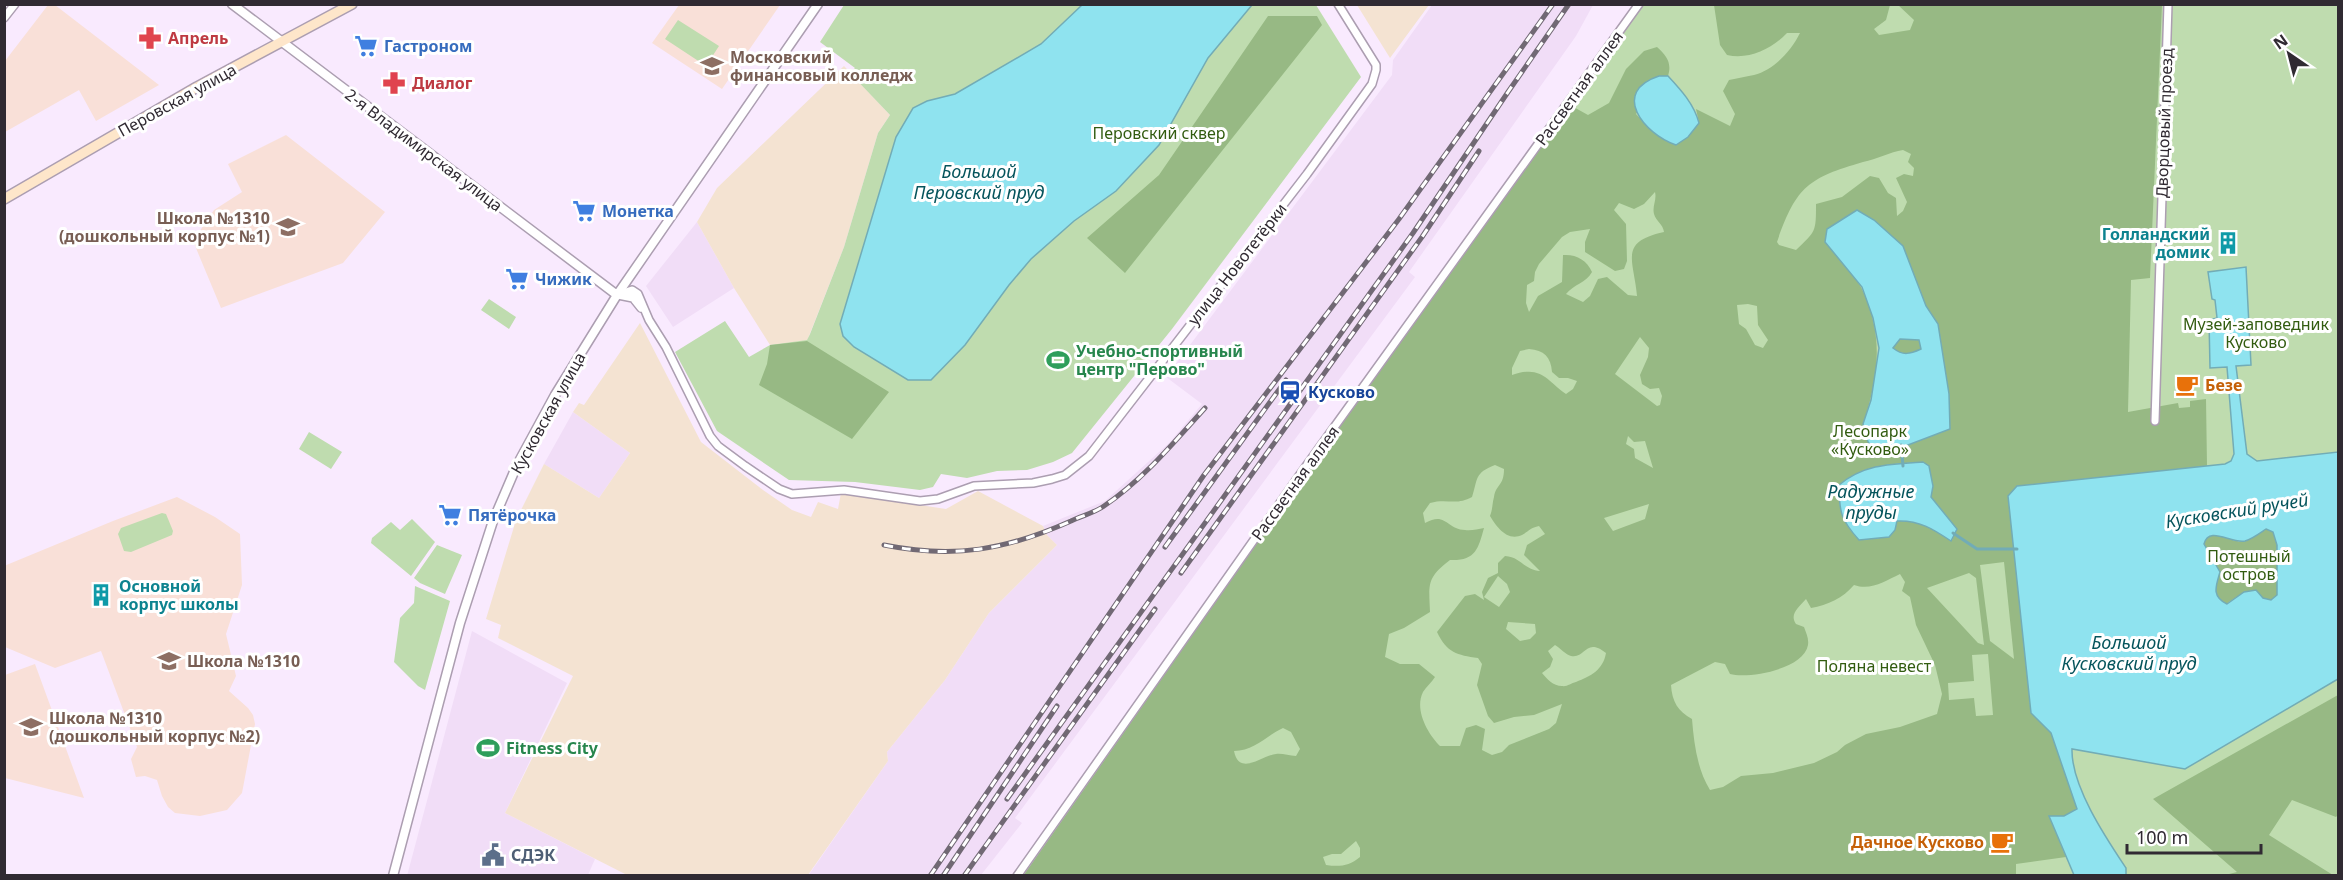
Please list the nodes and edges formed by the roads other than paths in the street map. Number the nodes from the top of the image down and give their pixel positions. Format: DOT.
graph roads {
  1 [pos="15,4"];
  2 [pos="232,4"];
  3 [pos="352,4"];
  4 [pos="818,4"];
  5 [pos="1338,4"];
  6 [pos="1639,4"];
  7 [pos="2168,4"];
  8 [pos="4,18"];
  9 [pos="281,42"];
  10 [pos="4,199"];
  11 [pos="617,294"];
  12 [pos="2155,421"];
  13 [pos="393,876"];
  14 [pos="1017,876"];
  1 -- 8 [label="street"];
  2 -- 9 [label="street, 2-я Владимирская улица"];
  3 -- 9 [label="main road, Перовская улица"];
  4 -- 11 [label="street, Кусковская улица"];
  5 -- 11 [label="street, улица Новотетёрки"];
  6 -- 14 [label="street, Рассветная аллея"];
  7 -- 12 [label="street, Дворцовый проезд"];
  9 -- 10 [label="main road, Перовская улица"];
  9 -- 11 [label="street, 2-я Владимирская улица"];
  11 -- 13 [label="street, Кусковская улица"];
}
